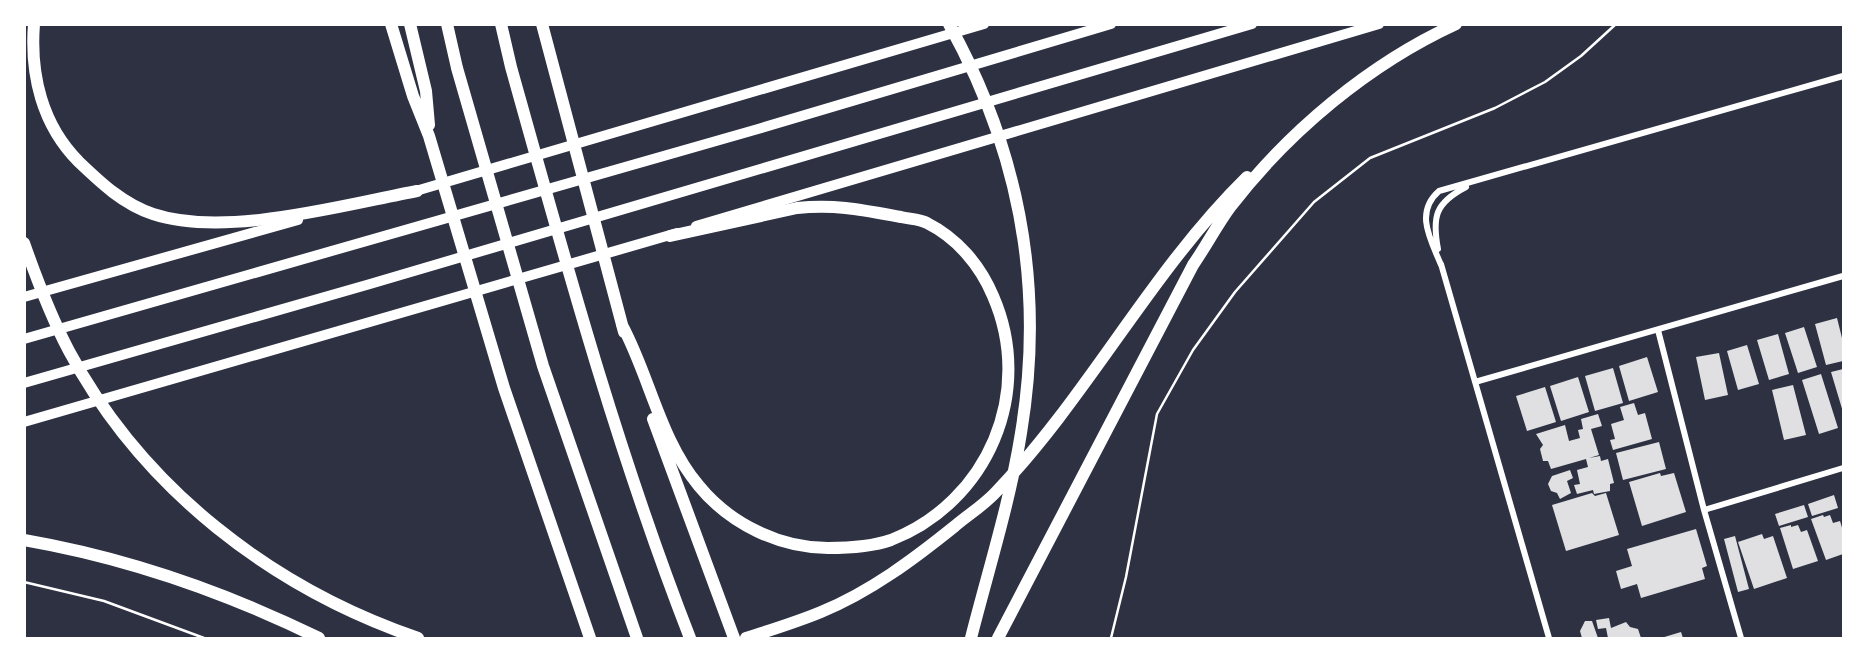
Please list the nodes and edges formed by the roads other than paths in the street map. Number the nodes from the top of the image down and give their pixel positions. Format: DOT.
graph roads {
  1 [pos="34,24"];
  2 [pos="391,24"];
  3 [pos="410,24"];
  4 [pos="447,24"];
  5 [pos="501,24"];
  6 [pos="542,24"];
  7 [pos="949,24"];
  8 [pos="984,24"];
  9 [pos="1111,24"];
  10 [pos="1252,24"];
  11 [pos="1379,24"];
  12 [pos="1456,24"];
  13 [pos="1843,76"];
  14 [pos="429,136"];
  15 [pos="1280,150"];
  16 [pos="1474,183"];
  17 [pos="417,191"];
  18 [pos="670,236"];
  19 [pos="24,243"];
  20 [pos="1441,265"];
  21 [pos="1843,276"];
  22 [pos="24,297"];
  23 [pos="622,325"];
  24 [pos="1658,330"];
  25 [pos="24,339"];
  26 [pos="1475,382"];
  27 [pos="24,383"];
  28 [pos="24,422"];
  29 [pos="1843,468"];
  30 [pos="1704,510"];
  31 [pos="24,540"];
  32 [pos="319,639"];
  33 [pos="418,639"];
  34 [pos="590,639"];
  35 [pos="637,639"];
  36 [pos="690,639"];
  37 [pos="734,639"];
  38 [pos="746,639"];
  39 [pos="971,639"];
  40 [pos="998,639"];
  41 [pos="1549,639"];
  42 [pos="1741,639"];
  1 -- 17 [label="highway"];
  2 -- 14 [label="highway"];
  3 -- 14 [label="highway"];
  4 -- 35 [label="highway"];
  5 -- 36 [label="highway"];
  6 -- 23 [label="highway"];
  7 -- 39 [label="highway"];
  8 -- 17 [label="highway"];
  9 -- 25 [label="highway"];
  10 -- 27 [label="highway"];
  11 -- 18 [label="highway"];
  12 -- 15 [label="highway"];
  13 -- 16 [label="street"];
  14 -- 34 [label="highway"];
  15 -- 38 [label="highway"];
  15 -- 40 [label="highway"];
  16 -- 20 [label="street"];
  16 -- 20 [label="street"];
  17 -- 22 [label="highway"];
  18 -- 23 [label="highway"];
  18 -- 28 [label="highway"];
  19 -- 33 [label="highway"];
  20 -- 26 [label="street"];
  21 -- 24 [label="street"];
  23 -- 37 [label="highway"];
  24 -- 26 [label="street"];
  24 -- 30 [label="street"];
  26 -- 41 [label="street"];
  29 -- 30 [label="street"];
  30 -- 42 [label="street"];
  31 -- 32 [label="highway"];
}
